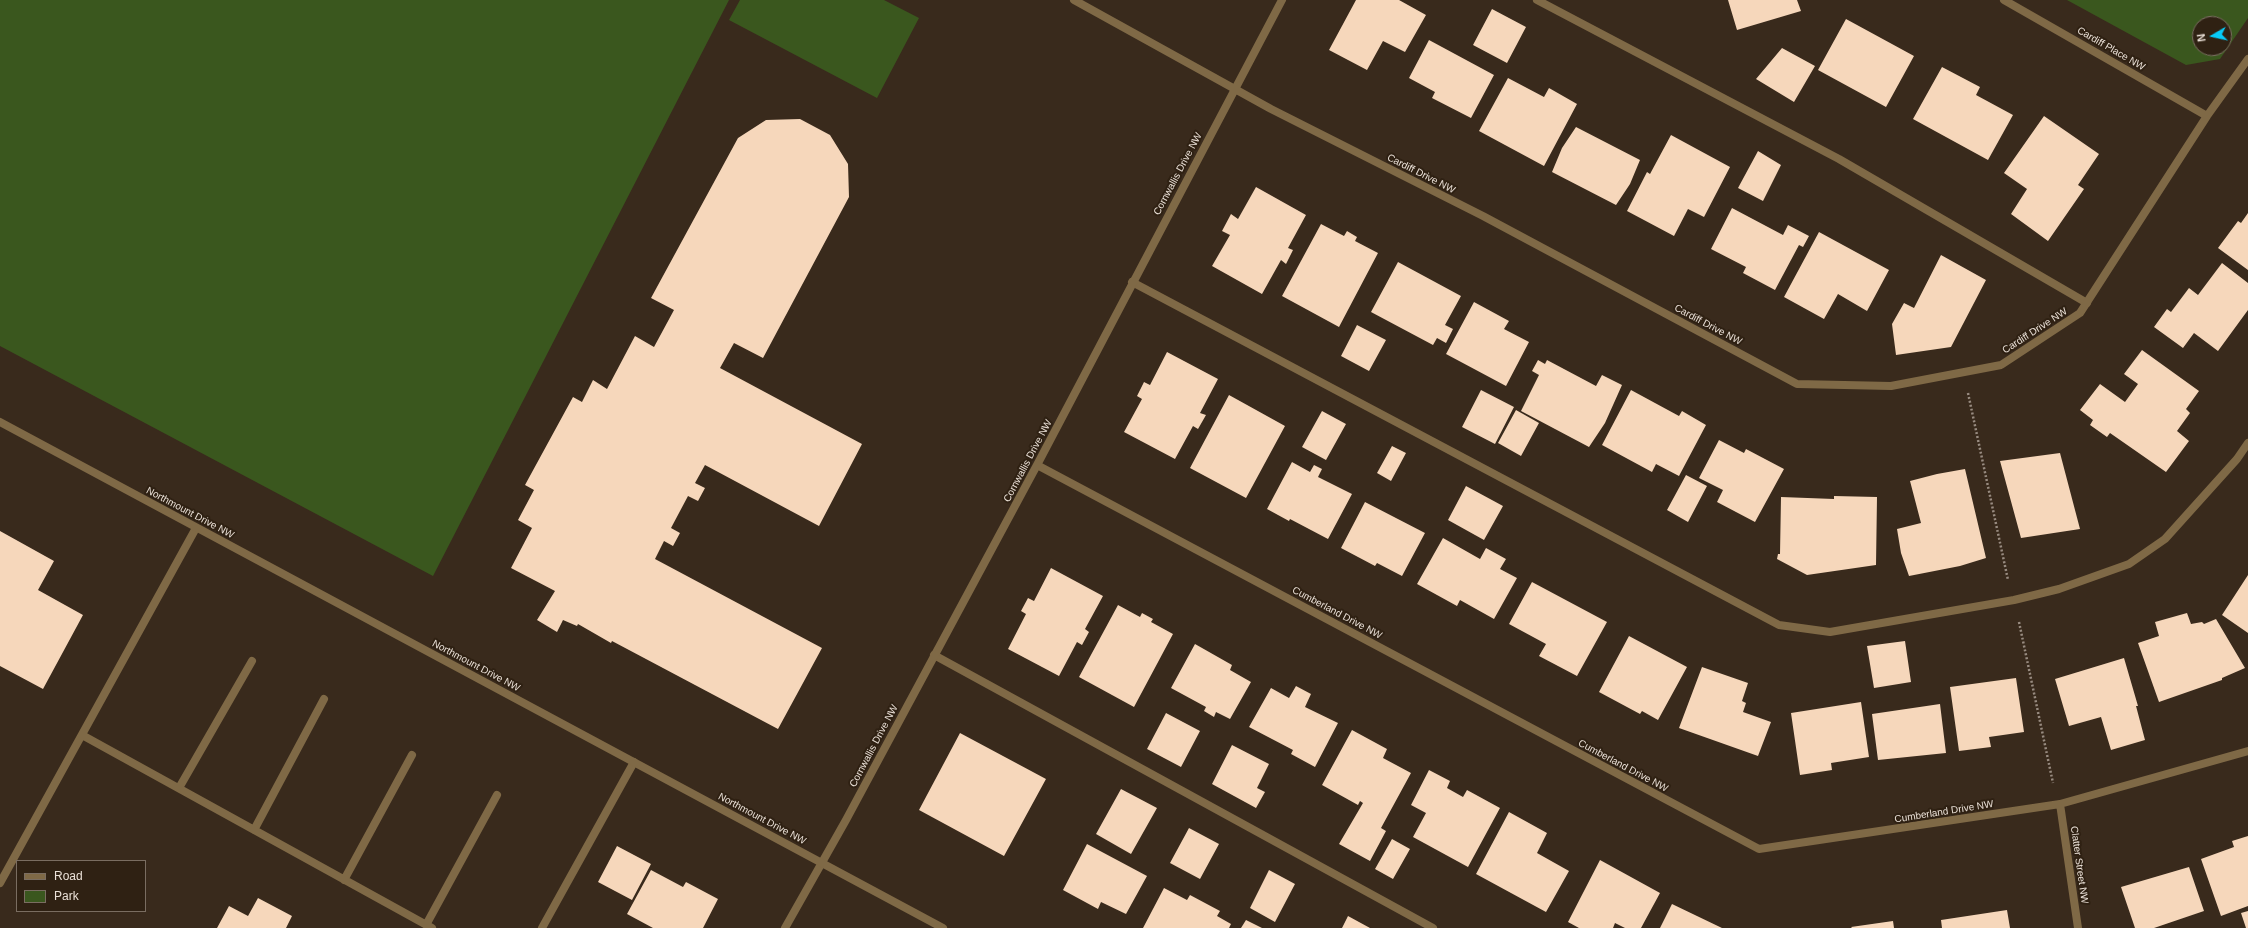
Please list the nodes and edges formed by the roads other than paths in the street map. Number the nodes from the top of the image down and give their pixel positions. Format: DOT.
graph roads {
  1 [pos="1074,0"];
  2 [pos="1282,0"];
  3 [pos="1537,0"];
  4 [pos="2004,0"];
  5 [pos="2248,59"];
  6 [pos="1236,89"];
  7 [pos="2208,116"];
  8 [pos="1132,282"];
  9 [pos="2087,304"];
  10 [pos="0,422"];
  11 [pos="2248,443"];
  12 [pos="1037,464"];
  13 [pos="196,528"];
  14 [pos="934,655"];
  15 [pos="252,662"];
  16 [pos="324,699"];
  17 [pos="82,735"];
  18 [pos="2248,751"];
  19 [pos="412,755"];
  20 [pos="634,762"];
  21 [pos="179,788"];
  22 [pos="497,795"];
  23 [pos="2060,804"];
  24 [pos="254,830"];
  25 [pos="823,863"];
  26 [pos="344,880"];
  27 [pos="0,883"];
  28 [pos="429,926"];
  29 [pos="542,928"];
  30 [pos="785,928"];
  31 [pos="943,928"];
  32 [pos="1433,928"];
  33 [pos="2078,928"];
  1 -- 6 [label="street, Cardiff Drive NW"];
  2 -- 6 [label="street, Cornwallis Drive NW"];
  3 -- 9 [label="street"];
  4 -- 7 [label="street, Cardiff Place NW"];
  5 -- 7 [label="street, Cardiff Drive NW"];
  6 -- 8 [label="street, Cornwallis Drive NW"];
  6 -- 9 [label="street, Cardiff Drive NW"];
  7 -- 9 [label="street, Cardiff Drive NW"];
  8 -- 11 [label="street"];
  8 -- 12 [label="street, Cornwallis Drive NW"];
  10 -- 13 [label="street, Northmount Drive NW"];
  12 -- 14 [label="street, Cornwallis Drive NW"];
  12 -- 23 [label="street, Cumberland Drive NW"];
  13 -- 17 [label="street"];
  13 -- 20 [label="street, Northmount Drive NW"];
  14 -- 25 [label="street, Cornwallis Drive NW"];
  14 -- 32 [label="street"];
  15 -- 21 [label="street"];
  16 -- 24 [label="street"];
  17 -- 21 [label="street"];
  17 -- 27 [label="street"];
  18 -- 23 [label="street, Cumberland Drive NW"];
  19 -- 26 [label="street"];
  20 -- 25 [label="street, Northmount Drive NW"];
  20 -- 29 [label="street"];
  21 -- 24 [label="street"];
  22 -- 28 [label="street"];
  23 -- 33 [label="street, Clatter Street NW"];
  24 -- 26 [label="street"];
  25 -- 30 [label="street, Cornwallis Drive NW"];
  25 -- 31 [label="street, Northmount Drive NW"];
  26 -- 28 [label="street"];
}
